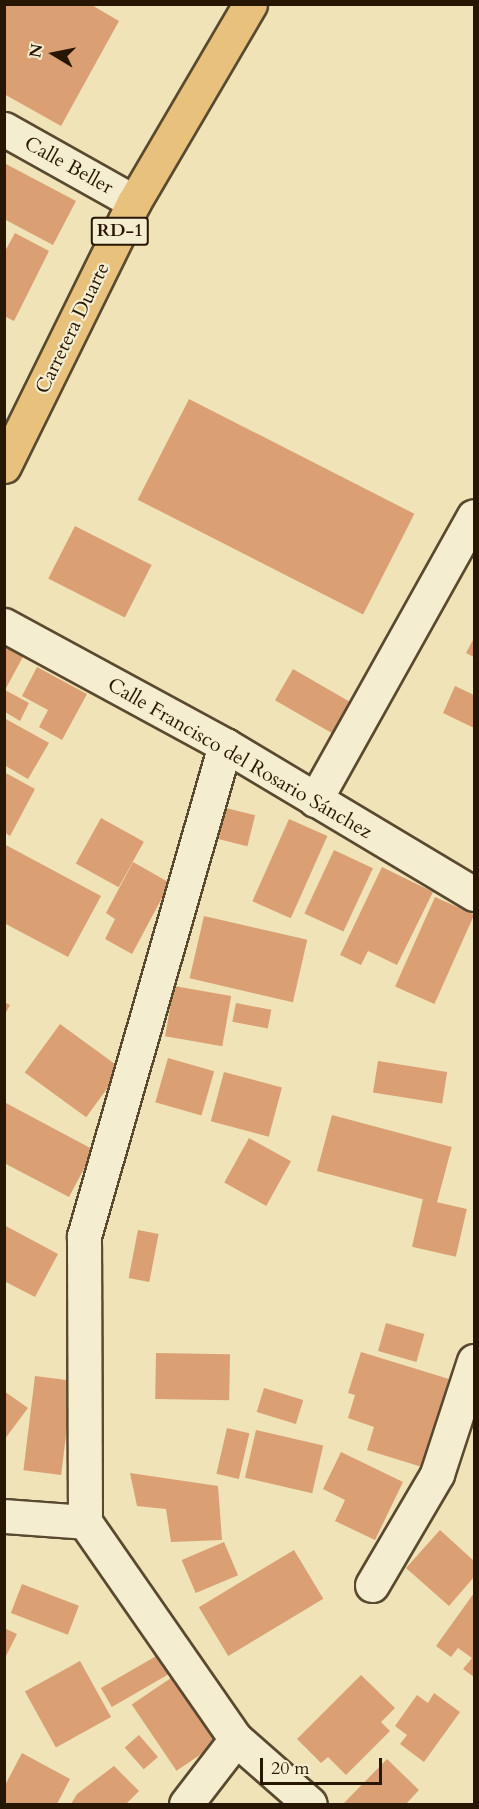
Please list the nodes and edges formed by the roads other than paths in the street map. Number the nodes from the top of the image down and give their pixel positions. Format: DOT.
graph roads {
  1 [pos="250,4"];
  2 [pos="4,129"];
  3 [pos="134,202"];
  4 [pos="4,466"];
  5 [pos="474,516"];
  6 [pos="4,625"];
  7 [pos="225,745"];
  8 [pos="315,800"];
  9 [pos="474,894"];
  10 [pos="474,1361"];
  11 [pos="4,1516"];
  12 [pos="85,1522"];
  13 [pos="372,1585"];
  14 [pos="237,1739"];
  15 [pos="186,1804"];
  16 [pos="310,1804"];
  1 -- 3 [label="main road, Carretera Duarte / RD-1"];
  2 -- 3 [label="street, Calle Beller"];
  3 -- 4 [label="main road, Carretera Duarte / RD-1"];
  5 -- 8 [label="street"];
  6 -- 7 [label="street, Calle Francisco del Rosario Sánchez"];
  7 -- 8 [label="street, Calle Francisco del Rosario Sánchez"];
  7 -- 12 [label="street"];
  8 -- 9 [label="street, Calle Francisco del Rosario Sánchez"];
  10 -- 13 [label="street"];
  11 -- 12 [label="street"];
  12 -- 14 [label="street"];
  14 -- 15 [label="street"];
  14 -- 16 [label="street"];
}
